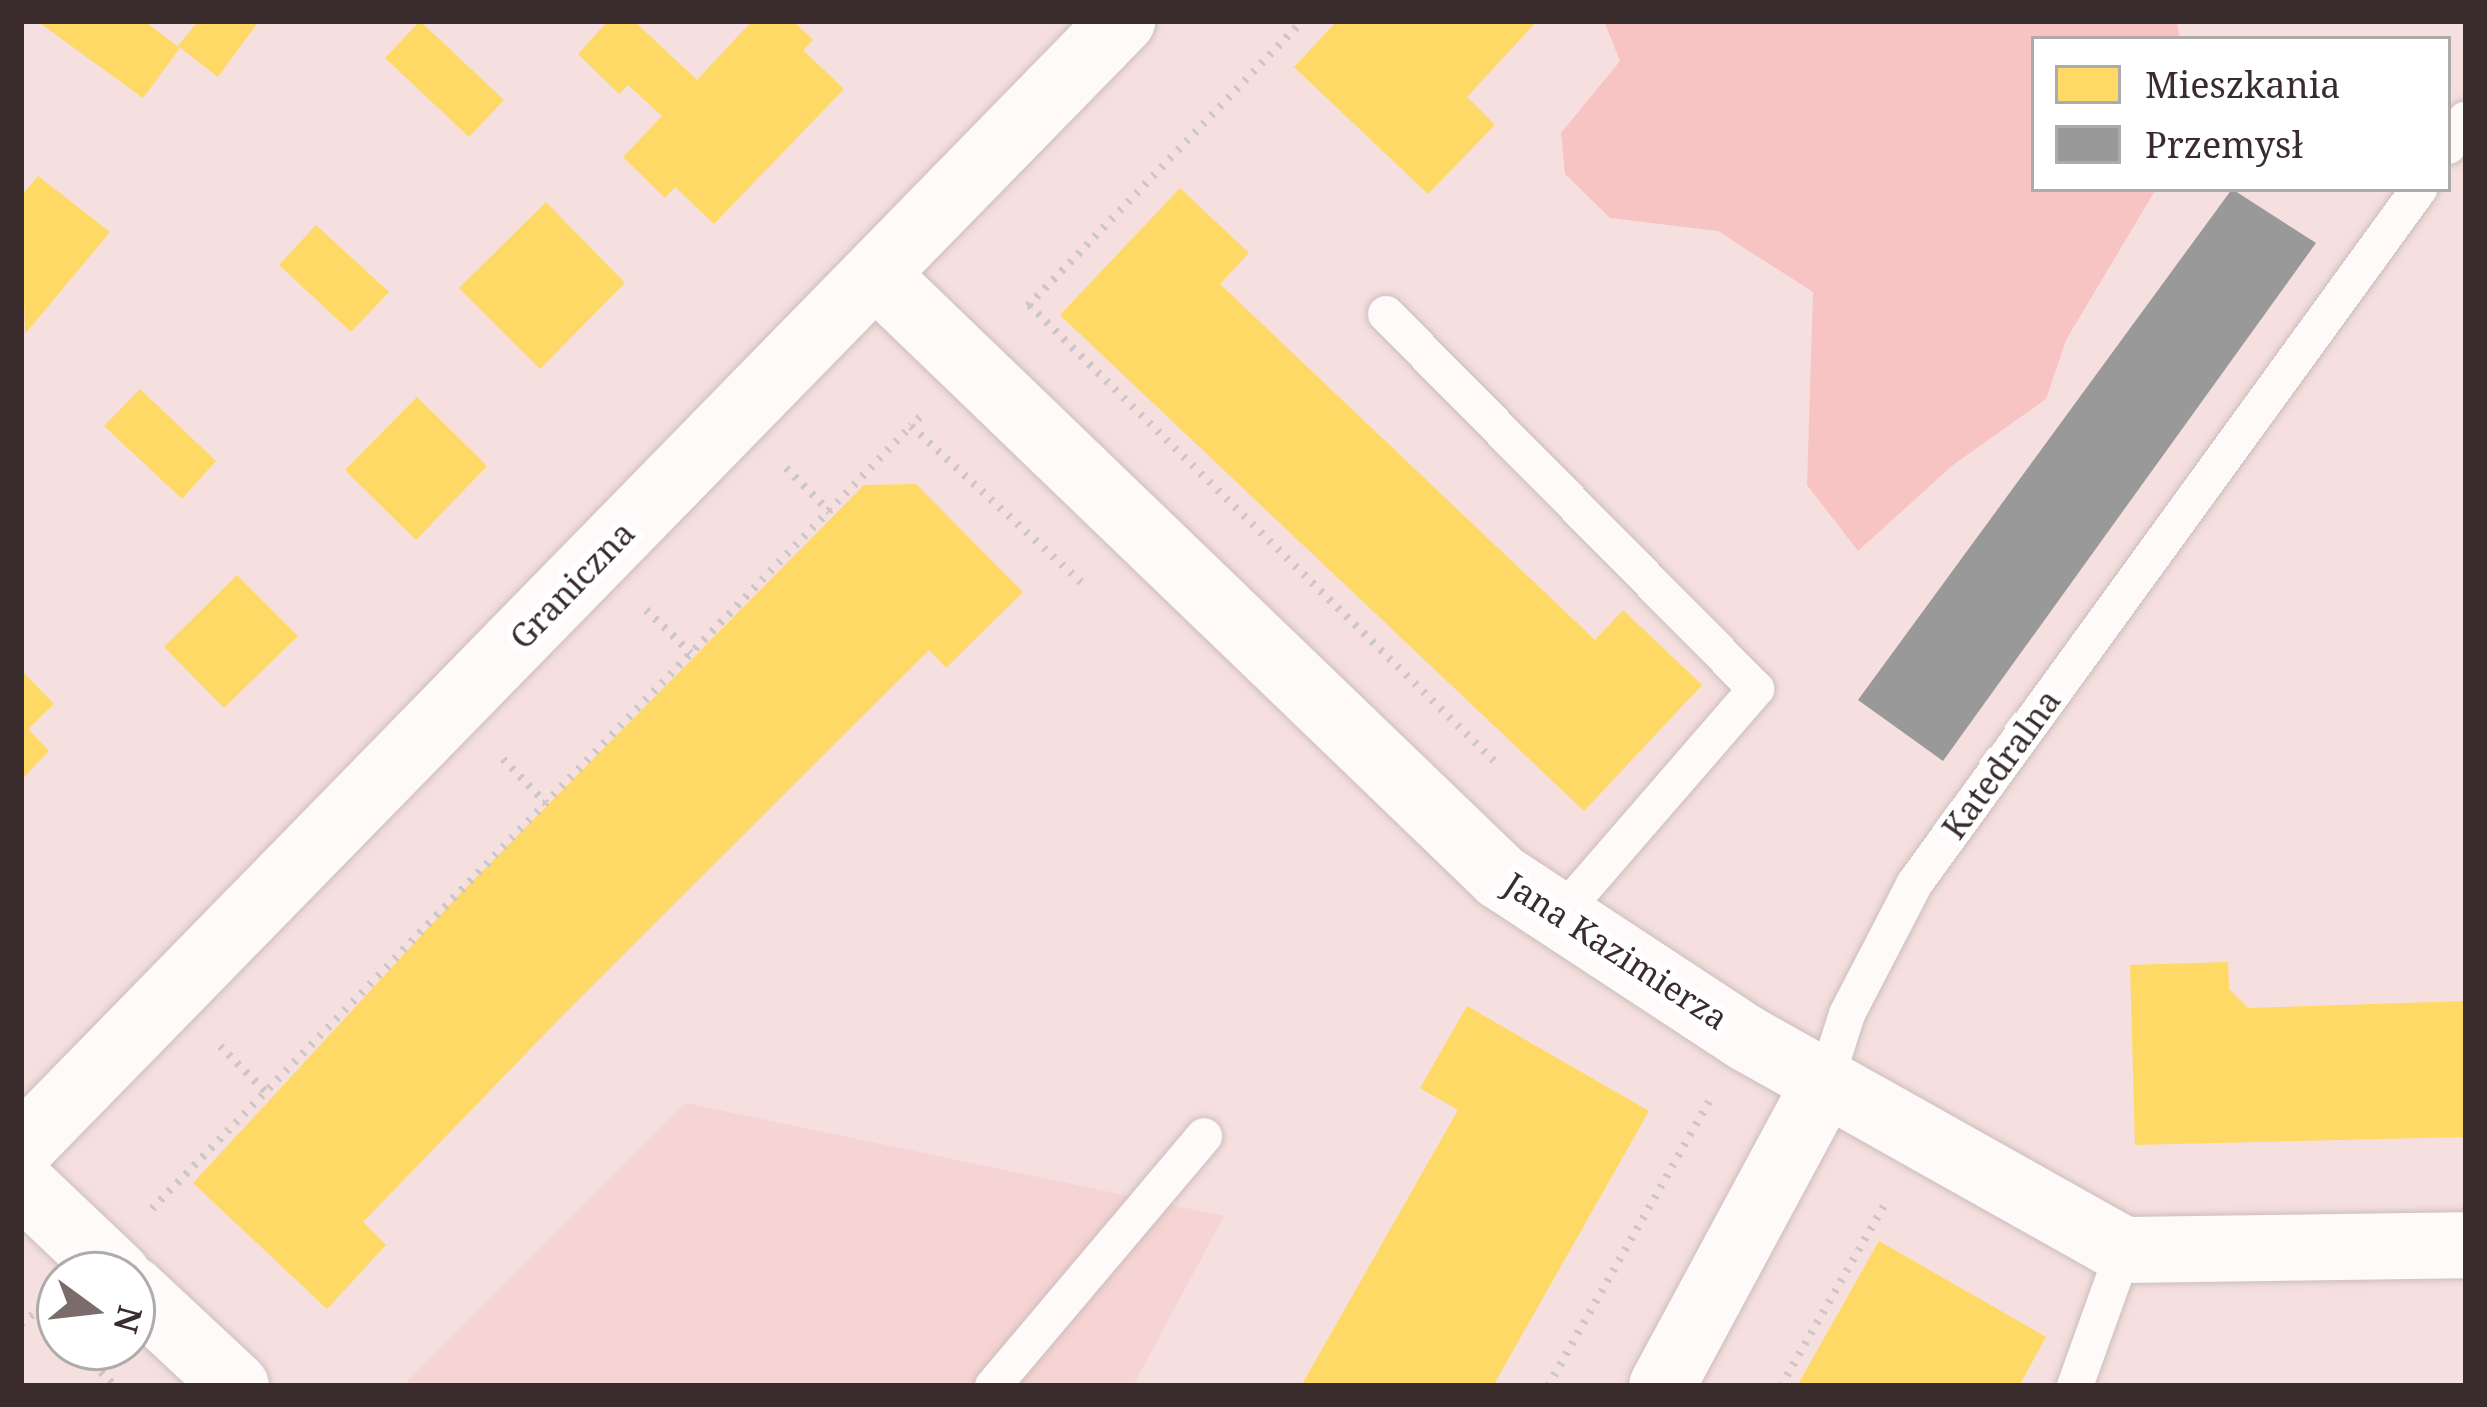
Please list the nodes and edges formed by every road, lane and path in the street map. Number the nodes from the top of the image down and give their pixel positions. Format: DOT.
graph roads {
  1 [pos="1122,21"];
  2 [pos="1301,21"];
  3 [pos="2417,192"];
  4 [pos="876,275"];
  5 [pos="1029,305"];
  6 [pos="1386,314"];
  7 [pos="1016,318"];
  8 [pos="928,409"];
  9 [pos="911,426"];
  10 [pos="774,456"];
  11 [pos="830,512"];
  12 [pos="634,599"];
  13 [pos="1100,600"];
  14 [pos="691,653"];
  15 [pos="491,747"];
  16 [pos="1511,777"];
  17 [pos="546,803"];
  18 [pos="1561,914"];
  19 [pos="208,1034"];
  20 [pos="1825,1083"];
  21 [pos="1715,1091"];
  22 [pos="266,1092"];
  23 [pos="1204,1136"];
  24 [pos="21,1148"];
  25 [pos="21,1183"];
  26 [pos="1896,1185"];
  27 [pos="146,1216"];
  28 [pos="2466,1245"];
  29 [pos="2124,1250"];
  30 [pos="93,1251"];
  31 [pos="156,1311"];
  32 [pos="236,1386"];
  33 [pos="993,1386"];
  34 [pos="1548,1386"];
  35 [pos="1662,1386"];
  36 [pos="1781,1386"];
  37 [pos="2074,1386"];
  1 -- 4 [label="street, Graniczna"];
  2 -- 5 [label="path"];
  3 -- 20 [label="lane, Katedralna"];
  4 -- 18 [label="street, Jana Kazimierza"];
  4 -- 24 [label="street, Graniczna"];
  5 -- 7 [label="path"];
  5 -- 16 [label="path"];
  6 -- 18 [label="lane"];
  8 -- 9 [label="path"];
  9 -- 11 [label="path"];
  9 -- 13 [label="path"];
  10 -- 11 [label="path"];
  11 -- 14 [label="path"];
  12 -- 14 [label="path"];
  14 -- 17 [label="path"];
  15 -- 17 [label="path"];
  17 -- 22 [label="path"];
  18 -- 20 [label="street, Jana Kazimierza"];
  19 -- 22 [label="path"];
  20 -- 29 [label="street, Jana Kazimierza"];
  20 -- 35 [label="street, Katedralna"];
  21 -- 34 [label="path"];
  22 -- 27 [label="path"];
  23 -- 33 [label="lane"];
  25 -- 30 [label="street"];
  26 -- 36 [label="path"];
  28 -- 29 [label="street"];
  29 -- 37 [label="lane"];
  31 -- 32 [label="street"];
}
